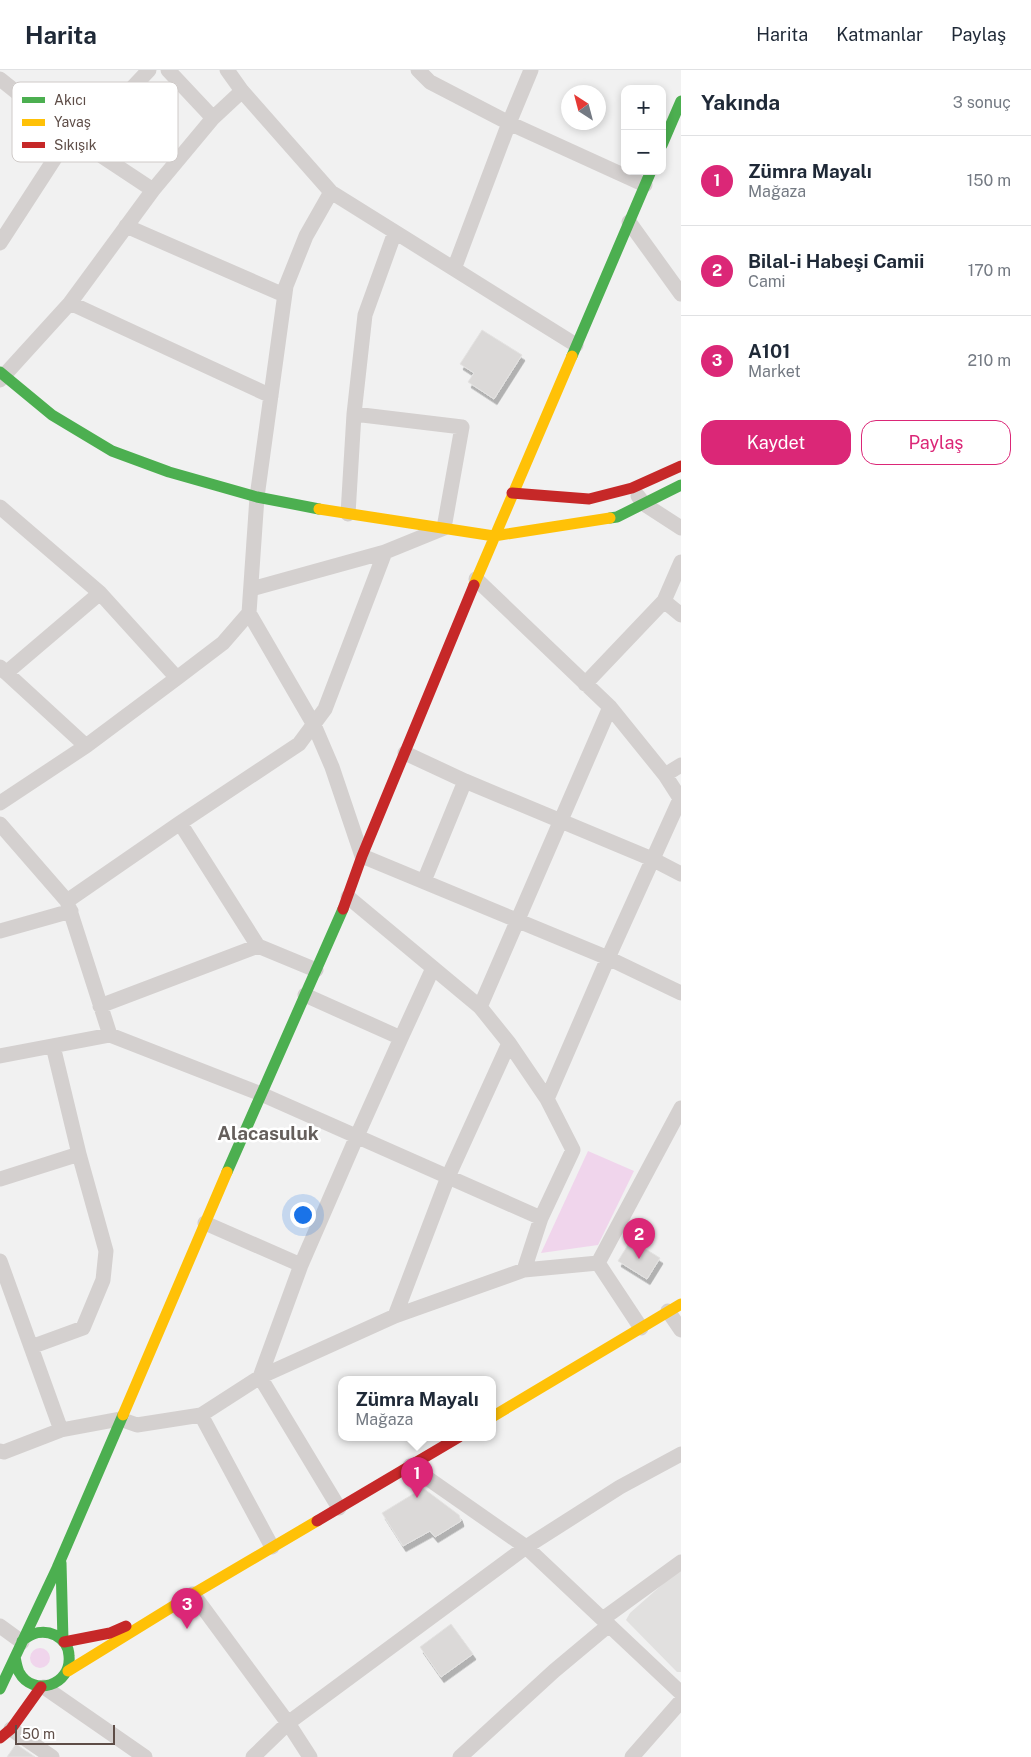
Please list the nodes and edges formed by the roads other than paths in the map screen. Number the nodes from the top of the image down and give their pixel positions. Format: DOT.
graph roads {
  1 [pos="149,70"];
  2 [pos="168,70"];
  3 [pos="227,70"];
  4 [pos="418,70"];
  5 [pos="531,70"];
  6 [pos="0,79"];
  7 [pos="136,82"];
  8 [pos="12,89"];
  9 [pos="242,91"];
  10 [pos="681,101"];
  11 [pos="213,118"];
  12 [pos="509,123"];
  13 [pos="666,136"];
  14 [pos="178,160"];
  15 [pos="58,162"];
  16 [pos="110,162"];
  17 [pos="176,162"];
  18 [pos="648,178"];
  19 [pos="153,190"];
  20 [pos="331,192"];
  21 [pos="629,222"];
  22 [pos="126,226"];
  23 [pos="395,232"];
  24 [pos="0,243"];
  25 [pos="454,269"];
  26 [pos="681,294"];
  27 [pos="284,295"];
  28 [pos="70,303"];
  29 [pos="576,345"];
  30 [pos="1,376"];
  31 [pos="271,396"];
  32 [pos="354,414"];
  33 [pos="681,466"];
  34 [pos="681,485"];
  35 [pos="632,488"];
  36 [pos="512,493"];
  37 [pos="257,497"];
  38 [pos="644,504"];
  39 [pos="0,507"];
  40 [pos="348,514"];
  41 [pos="444,528"];
  42 [pos="681,528"];
  43 [pos="494,536"];
  44 [pos="385,552"];
  45 [pos="681,562"];
  46 [pos="476,579"];
  47 [pos="251,589"];
  48 [pos="100,593"];
  49 [pos="664,601"];
  50 [pos="249,613"];
  51 [pos="681,616"];
  52 [pos="3,670"];
  53 [pos="177,678"];
  54 [pos="585,684"];
  55 [pos="610,707"];
  56 [pos="314,725"];
  57 [pos="86,746"];
  58 [pos="405,753"];
  59 [pos="681,765"];
  60 [pos="665,775"];
  61 [pos="465,781"];
  62 [pos="680,800"];
  63 [pos="0,803"];
  64 [pos="560,820"];
  65 [pos="180,823"];
  66 [pos="0,824"];
  67 [pos="362,856"];
  68 [pos="652,859"];
  69 [pos="681,874"];
  70 [pos="424,881"];
  71 [pos="348,897"];
  72 [pos="69,906"];
  73 [pos="516,921"];
  74 [pos="0,930"];
  75 [pos="258,946"];
  76 [pos="608,958"];
  77 [pos="433,968"];
  78 [pos="316,970"];
  79 [pos="681,993"];
  80 [pos="305,995"];
  81 [pos="100,1006"];
  82 [pos="480,1007"];
  83 [pos="110,1035"];
  84 [pos="401,1038"];
  85 [pos="509,1043"];
  86 [pos="53,1046"];
  87 [pos="0,1056"];
  88 [pos="261,1094"];
  89 [pos="547,1099"];
  90 [pos="681,1108"];
  91 [pos="357,1136"];
  92 [pos="79,1154"];
  93 [pos="448,1177"];
  94 [pos="0,1179"];
  95 [pos="541,1218"];
  96 [pos="205,1223"];
  97 [pos="0,1261"];
  98 [pos="598,1263"];
  99 [pos="301,1265"];
  100 [pos="524,1270"];
  101 [pos="681,1300"];
  102 [pos="675,1308"];
  103 [pos="395,1316"];
  104 [pos="641,1328"];
  105 [pos="681,1330"];
  106 [pos="31,1347"];
  107 [pos="260,1377"];
  108 [pos="200,1415"];
  109 [pos="496,1415"];
  110 [pos="120,1419"];
  111 [pos="62,1430"];
  112 [pos="452,1441"];
  113 [pos="1,1453"];
  114 [pos="681,1454"];
  115 [pos="410,1466"];
  116 [pos="339,1508"];
  117 [pos="272,1547"];
  118 [pos="526,1547"];
  119 [pos="60,1559"];
  120 [pos="681,1562"];
  121 [pos="193,1594"];
  122 [pos="606,1622"];
  123 [pos="0,1626"];
  124 [pos="64,1641"];
  125 [pos="22,1642"];
  126 [pos="15,1657"];
  127 [pos="68,1671"];
  128 [pos="42,1687"];
  129 [pos="0,1689"];
  130 [pos="681,1693"];
  131 [pos="681,1701"];
  132 [pos="288,1723"];
  133 [pos="5,1733"];
  134 [pos="52,1757"];
  135 [pos="145,1757"];
  136 [pos="253,1757"];
  137 [pos="310,1757"];
  138 [pos="460,1757"];
  139 [pos="632,1757"];
  1 -- 7 [label="street"];
  2 -- 11 [label="street"];
  3 -- 9 [label="street"];
  4 -- 12 [label="street"];
  5 -- 12 [label="street"];
  6 -- 8 [label="street"];
  9 -- 11 [label="street"];
  9 -- 20 [label="street"];
  10 -- 13 [label="main road"];
  11 -- 14 [label="street"];
  12 -- 18 [label="street"];
  12 -- 25 [label="street"];
  15 -- 24 [label="street"];
  16 -- 19 [label="street"];
  17 -- 19 [label="street"];
  18 -- 21 [label="main road"];
  19 -- 22 [label="street"];
  20 -- 23 [label="street"];
  20 -- 27 [label="street"];
  21 -- 26 [label="street"];
  21 -- 29 [label="main road"];
  22 -- 27 [label="street"];
  22 -- 28 [label="street"];
  23 -- 25 [label="street"];
  23 -- 32 [label="street"];
  25 -- 29 [label="street"];
  27 -- 31 [label="street"];
  28 -- 30 [label="street"];
  28 -- 31 [label="street"];
  29 -- 36 [label="main road"];
  30 -- 37 [label="main road"];
  31 -- 37 [label="street"];
  32 -- 40 [label="street"];
  32 -- 41 [label="street"];
  33 -- 35 [label="main road"];
  34 -- 38 [label="main road"];
  35 -- 36 [label="main road"];
  35 -- 38 [label="street"];
  36 -- 43 [label="main road"];
  37 -- 40 [label="main road"];
  37 -- 47 [label="street"];
  38 -- 42 [label="street"];
  38 -- 43 [label="main road"];
  39 -- 48 [label="street"];
  40 -- 41 [label="main road"];
  41 -- 43 [label="main road"];
  41 -- 44 [label="street"];
  43 -- 46 [label="main road"];
  44 -- 47 [label="street"];
  44 -- 56 [label="street"];
  45 -- 49 [label="street"];
  46 -- 54 [label="street"];
  46 -- 58 [label="main road"];
  47 -- 50 [label="street"];
  48 -- 52 [label="street"];
  48 -- 53 [label="street"];
  49 -- 51 [label="street"];
  49 -- 54 [label="street"];
  50 -- 53 [label="street"];
  50 -- 56 [label="street"];
  52 -- 57 [label="street"];
  53 -- 57 [label="street"];
  54 -- 55 [label="street"];
  55 -- 60 [label="street"];
  55 -- 64 [label="street"];
  56 -- 65 [label="street"];
  56 -- 67 [label="street"];
  57 -- 63 [label="street"];
  58 -- 61 [label="street"];
  58 -- 67 [label="main road"];
  59 -- 60 [label="street"];
  60 -- 62 [label="street"];
  61 -- 64 [label="street"];
  61 -- 70 [label="street"];
  62 -- 68 [label="street"];
  64 -- 68 [label="street"];
  64 -- 73 [label="street"];
  65 -- 72 [label="street"];
  65 -- 75 [label="street"];
  66 -- 72 [label="street"];
  67 -- 70 [label="street"];
  67 -- 71 [label="main road"];
  68 -- 69 [label="street"];
  68 -- 76 [label="street"];
  70 -- 73 [label="street"];
  71 -- 77 [label="street"];
  71 -- 78 [label="main road"];
  72 -- 74 [label="street"];
  72 -- 81 [label="street"];
  73 -- 76 [label="street"];
  73 -- 82 [label="street"];
  75 -- 78 [label="street"];
  75 -- 81 [label="street"];
  76 -- 79 [label="street"];
  76 -- 89 [label="street"];
  77 -- 82 [label="street"];
  77 -- 84 [label="street"];
  78 -- 80 [label="main road"];
  80 -- 84 [label="street"];
  80 -- 88 [label="main road"];
  81 -- 83 [label="street"];
  82 -- 85 [label="street"];
  83 -- 86 [label="street"];
  83 -- 88 [label="street"];
  84 -- 91 [label="street"];
  85 -- 89 [label="street"];
  85 -- 93 [label="street"];
  86 -- 87 [label="street"];
  86 -- 92 [label="street"];
  88 -- 91 [label="street"];
  88 -- 96 [label="main road"];
  89 -- 95 [label="street"];
  90 -- 98 [label="street"];
  91 -- 93 [label="street"];
  91 -- 99 [label="street"];
  92 -- 94 [label="street"];
  92 -- 106 [label="street"];
  93 -- 95 [label="street"];
  93 -- 103 [label="street"];
  95 -- 100 [label="street"];
  96 -- 99 [label="street"];
  96 -- 110 [label="main road"];
  97 -- 106 [label="street"];
  98 -- 100 [label="street"];
  98 -- 104 [label="street"];
  99 -- 107 [label="street"];
  100 -- 103 [label="street"];
  101 -- 102 [label="main road"];
  102 -- 104 [label="main road"];
  102 -- 105 [label="street"];
  103 -- 107 [label="street"];
  104 -- 109 [label="main road"];
  106 -- 111 [label="street"];
  107 -- 108 [label="street"];
  107 -- 116 [label="street"];
  108 -- 110 [label="street"];
  108 -- 117 [label="street"];
  110 -- 111 [label="street"];
  110 -- 119 [label="main road"];
  111 -- 113 [label="street"];
  112 -- 115 [label="main road"];
  114 -- 118 [label="street"];
  115 -- 116 [label="main road"];
  115 -- 118 [label="street"];
  116 -- 117 [label="main road"];
  117 -- 121 [label="main road"];
  118 -- 122 [label="street"];
  118 -- 132 [label="street"];
  119 -- 124 [label="main road"];
  119 -- 125 [label="main road"];
  120 -- 122 [label="street"];
  121 -- 124 [label="main road"];
  121 -- 127 [label="main road"];
  121 -- 132 [label="street"];
  122 -- 130 [label="street"];
  122 -- 138 [label="street"];
  123 -- 125 [label="street"];
  124 -- 125 [label="main road"];
  124 -- 127 [label="main road"];
  125 -- 126 [label="main road"];
  126 -- 128 [label="main road"];
  126 -- 129 [label="main road"];
  127 -- 128 [label="main road"];
  128 -- 133 [label="main road"];
  128 -- 135 [label="street"];
  131 -- 139 [label="street"];
  132 -- 136 [label="street"];
  132 -- 137 [label="street"];
  133 -- 134 [label="street"];
}
